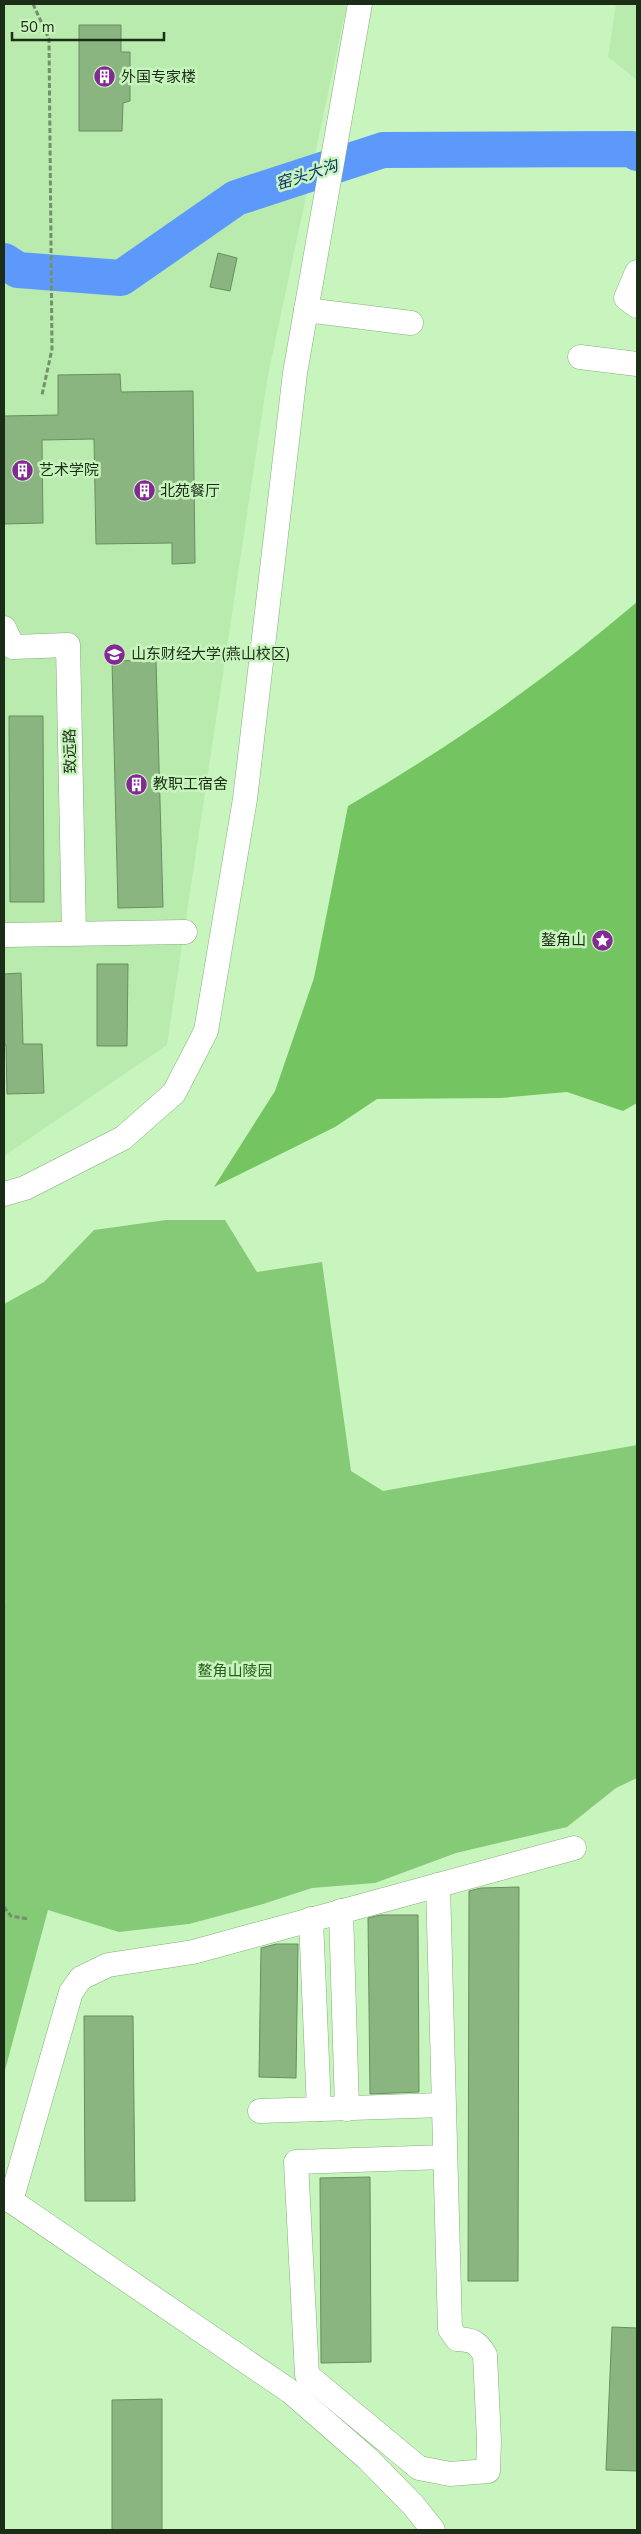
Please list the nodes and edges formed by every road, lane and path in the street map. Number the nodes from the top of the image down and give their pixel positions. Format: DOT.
graph roads {
  1 [pos="33,4"];
  2 [pos="360,4"];
  3 [pos="637,272"];
  4 [pos="637,306"];
  5 [pos="306,310"];
  6 [pos="411,322"];
  7 [pos="580,357"];
  8 [pos="637,364"];
  9 [pos="42,395"];
  10 [pos="4,628"];
  11 [pos="185,932"];
  12 [pos="74,933"];
  13 [pos="4,935"];
  14 [pos="4,1194"];
  15 [pos="574,1848"];
  16 [pos="438,1885"];
  17 [pos="4,1906"];
  18 [pos="341,1911"];
  19 [pos="29,1919"];
  20 [pos="312,1919"];
  21 [pos="444,2105"];
  22 [pos="348,2108"];
  23 [pos="320,2109"];
  24 [pos="260,2112"];
  25 [pos="445,2157"];
  26 [pos="7,2199"];
  27 [pos="433,2530"];
  1 -- 9 [label="path"];
  2 -- 5 [label="street"];
  3 -- 4 [label="street"];
  5 -- 6 [label="street"];
  5 -- 14 [label="street"];
  7 -- 8 [label="street"];
  10 -- 12 [label="street, 致远路"];
  11 -- 12 [label="street"];
  12 -- 13 [label="street"];
  15 -- 16 [label="street"];
  16 -- 18 [label="street"];
  16 -- 21 [label="street"];
  17 -- 19 [label="path"];
  18 -- 20 [label="street"];
  18 -- 22 [label="street"];
  20 -- 23 [label="street"];
  20 -- 26 [label="street"];
  21 -- 22 [label="street"];
  21 -- 25 [label="street"];
  22 -- 23 [label="street"];
  23 -- 24 [label="street"];
  25 -- 25 [label="street"];
  26 -- 27 [label="street"];
}
